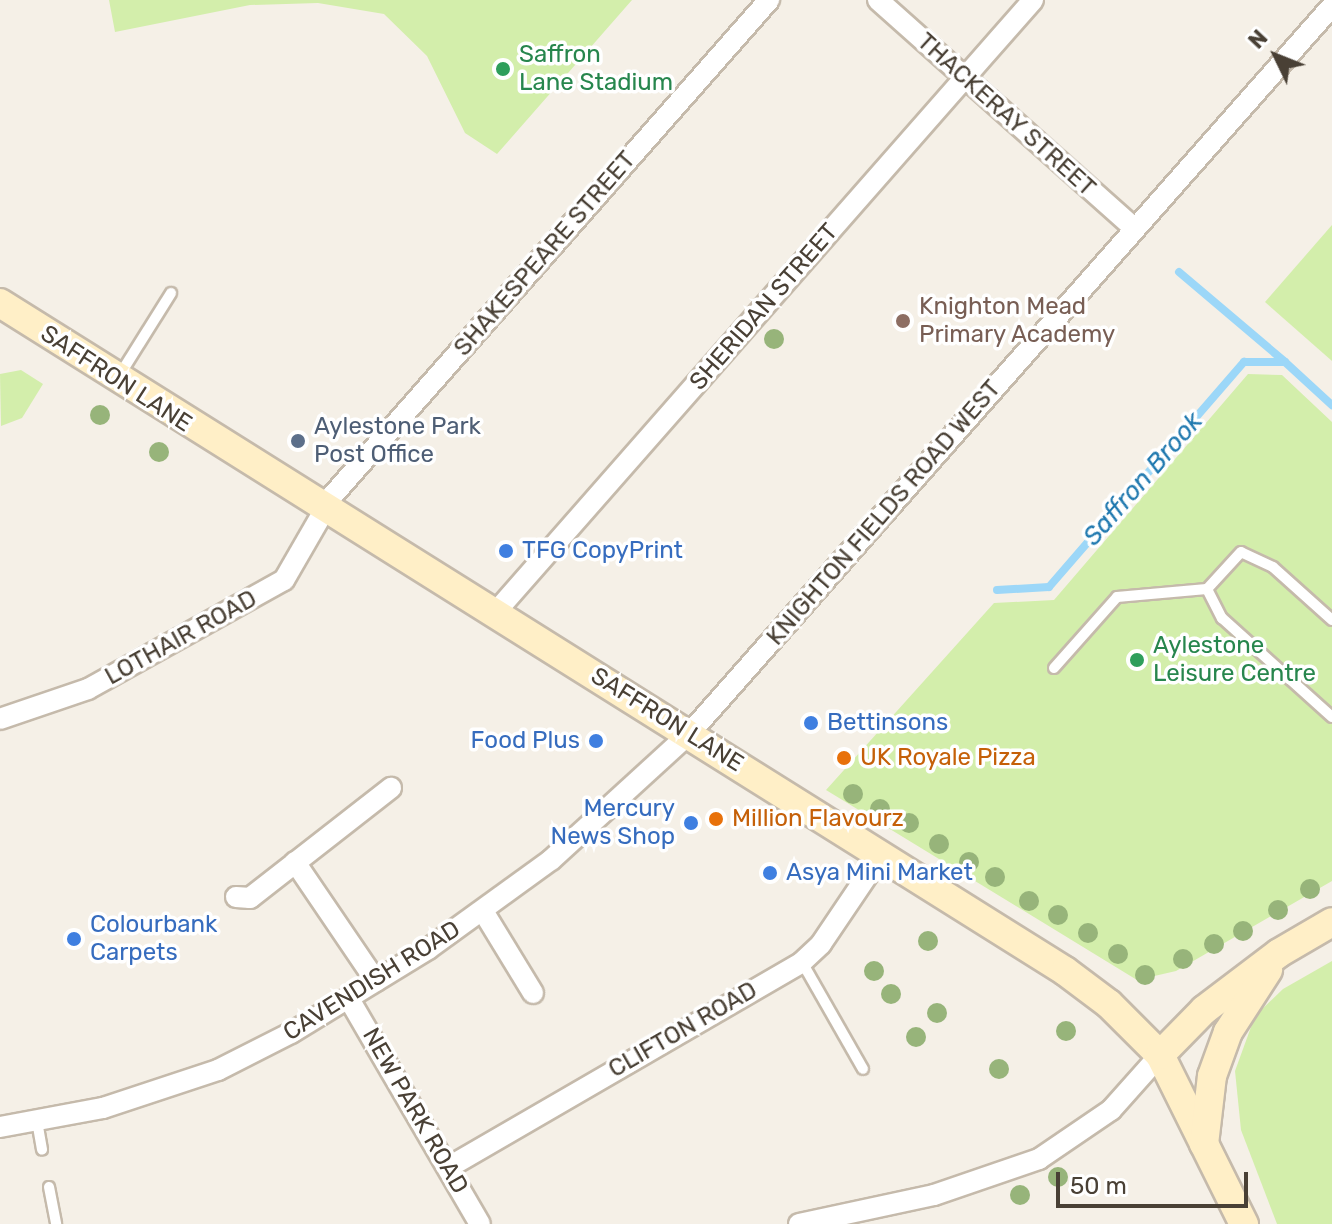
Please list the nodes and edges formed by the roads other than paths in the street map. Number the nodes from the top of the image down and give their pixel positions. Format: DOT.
graph roads {
  1 [pos="769,0"];
  2 [pos="878,0"];
  3 [pos="1033,0"];
  4 [pos="1332,6"];
  5 [pos="965,78"];
  6 [pos="1135,229"];
  7 [pos="171,293"];
  8 [pos="1,306"];
  9 [pos="116,379"];
  10 [pos="326,512"];
  11 [pos="1207,589"];
  12 [pos="494,614"];
  13 [pos="1332,620"];
  14 [pos="1054,668"];
  15 [pos="1332,717"];
  16 [pos="0,719"];
  17 [pos="690,733"];
  18 [pos="391,788"];
  19 [pos="881,855"];
  20 [pos="295,862"];
  21 [pos="236,897"];
  22 [pos="483,911"];
  23 [pos="1332,922"];
  24 [pos="1279,953"];
  25 [pos="802,962"];
  26 [pos="376,981"];
  27 [pos="533,993"];
  28 [pos="349,999"];
  29 [pos="1160,1055"];
  30 [pos="863,1069"];
  31 [pos="37,1121"];
  32 [pos="0,1127"];
  33 [pos="1204,1144"];
  34 [pos="42,1150"];
  35 [pos="449,1167"];
  36 [pos="49,1187"];
  37 [pos="56,1224"];
  38 [pos="480,1224"];
  39 [pos="799,1224"];
  40 [pos="1244,1224"];
  1 -- 10 [label="street, SHAKESPEARE STREET"];
  2 -- 5 [label="street, THACKERAY STREET"];
  3 -- 5 [label="street, SHERIDAN STREET"];
  4 -- 6 [label="street, KNIGHTON FIELDS ROAD WEST"];
  5 -- 6 [label="street, THACKERAY STREET"];
  5 -- 12 [label="street, SHERIDAN STREET"];
  6 -- 17 [label="street, KNIGHTON FIELDS ROAD WEST"];
  7 -- 9 [label="lane"];
  8 -- 9 [label="main road, SAFFRON LANE"];
  9 -- 10 [label="main road, SAFFRON LANE"];
  10 -- 12 [label="main road, SAFFRON LANE"];
  10 -- 16 [label="street, LOTHAIR ROAD"];
  11 -- 13 [label="lane"];
  11 -- 14 [label="lane"];
  11 -- 15 [label="lane"];
  12 -- 17 [label="main road, SAFFRON LANE"];
  17 -- 19 [label="main road, SAFFRON LANE"];
  17 -- 22 [label="street, CAVENDISH ROAD"];
  18 -- 20 [label="street"];
  19 -- 25 [label="street, CLIFTON ROAD"];
  19 -- 29 [label="main road, SAFFRON LANE"];
  20 -- 21 [label="street"];
  20 -- 26 [label="street"];
  22 -- 26 [label="street, CAVENDISH ROAD"];
  22 -- 27 [label="street"];
  23 -- 24 [label="main road"];
  24 -- 29 [label="main road"];
  24 -- 33 [label="main road"];
  25 -- 30 [label="lane"];
  25 -- 35 [label="street, CLIFTON ROAD"];
  26 -- 28 [label="street, CAVENDISH ROAD"];
  28 -- 31 [label="street, CAVENDISH ROAD"];
  28 -- 35 [label="street, NEW PARK ROAD"];
  29 -- 33 [label="main road, SAFFRON LANE"];
  29 -- 39 [label="street"];
  31 -- 32 [label="street, CAVENDISH ROAD"];
  31 -- 34 [label="lane"];
  33 -- 40 [label="main road, SAFFRON LANE"];
  35 -- 38 [label="street, NEW PARK ROAD"];
  36 -- 37 [label="lane"];
}
